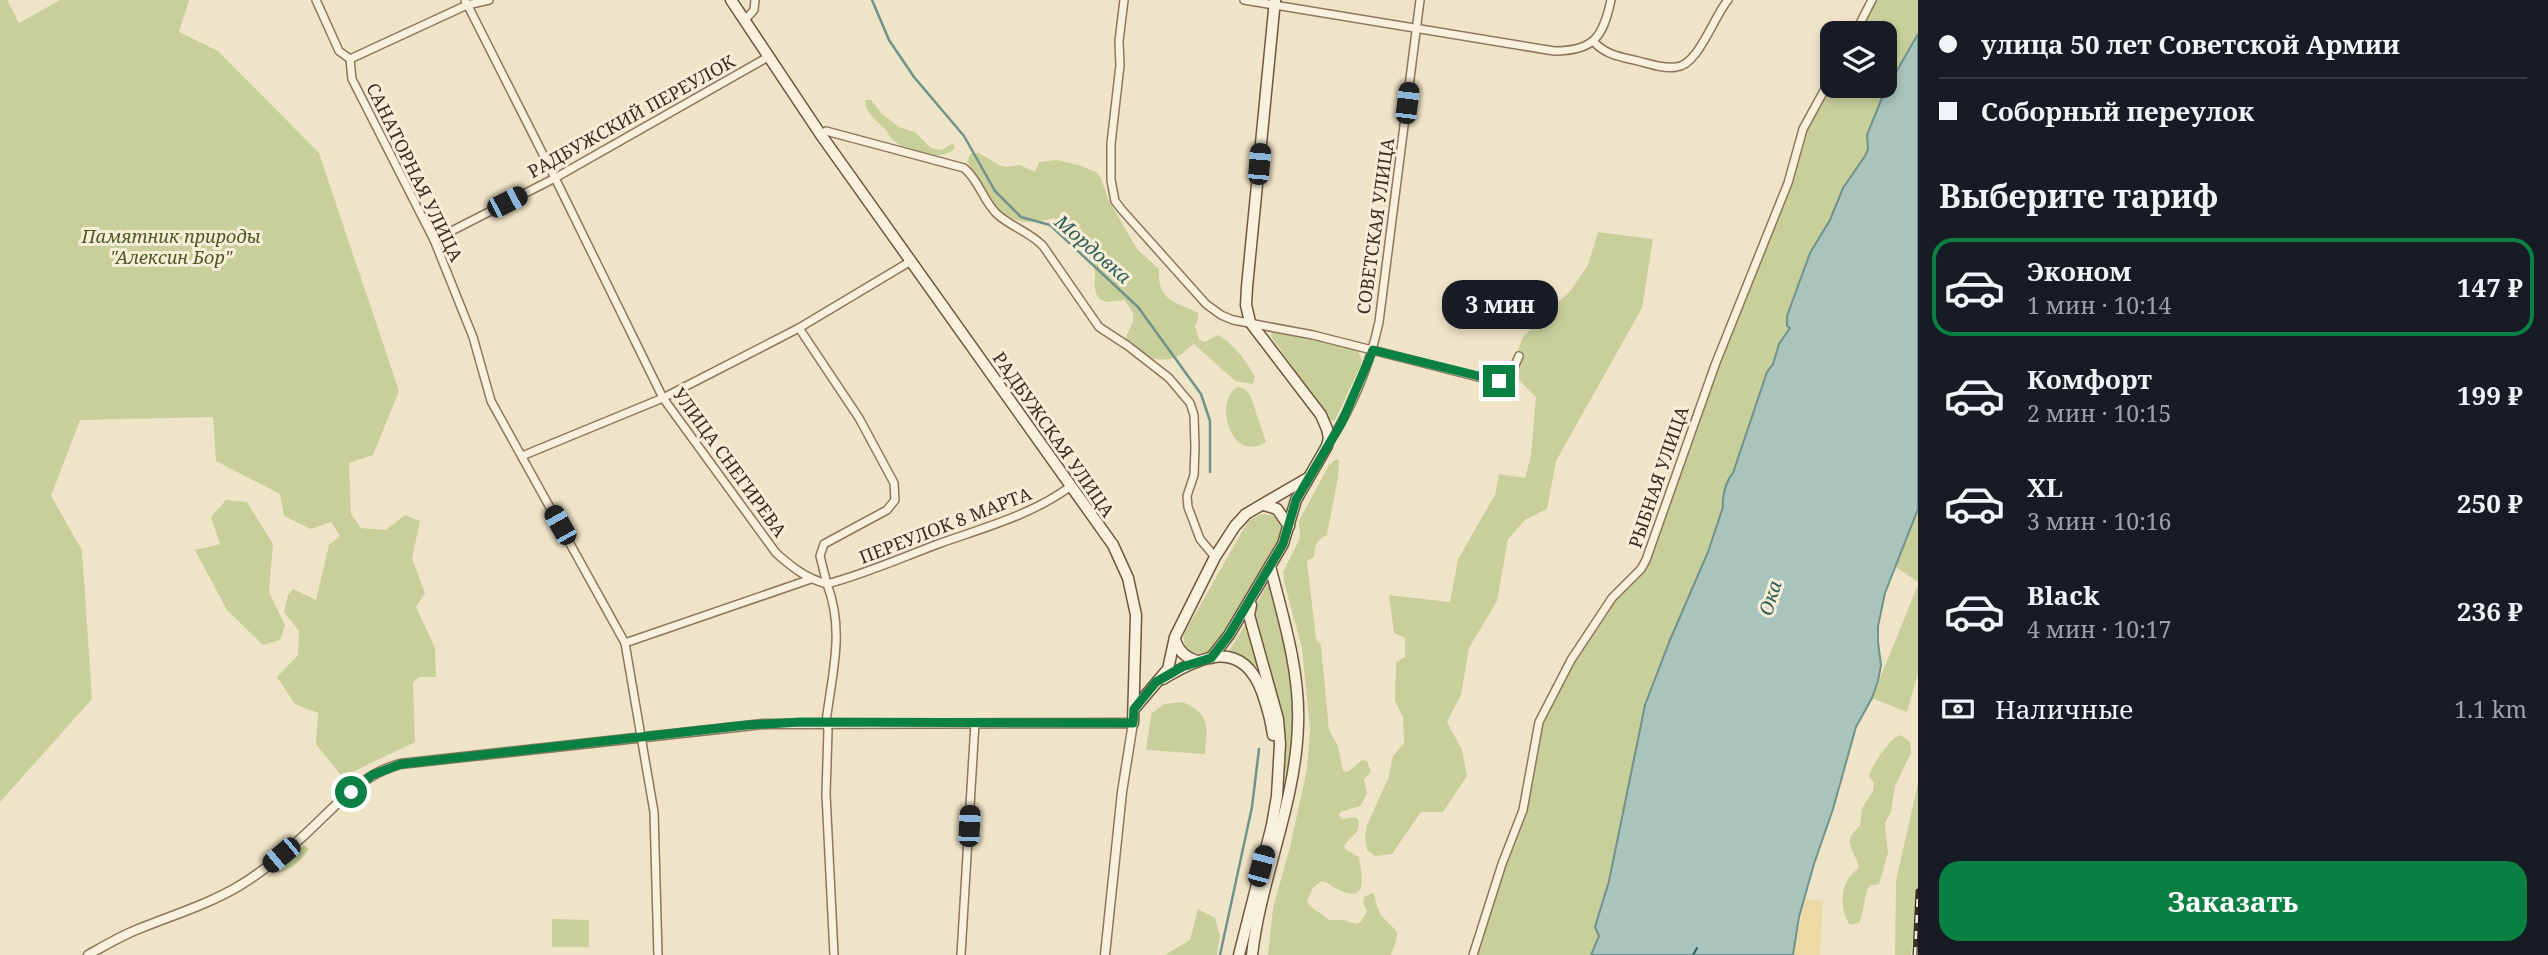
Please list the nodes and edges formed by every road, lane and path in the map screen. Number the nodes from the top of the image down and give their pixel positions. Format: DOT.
graph roads {
  1 [pos="316,0"];
  2 [pos="489,0"];
  3 [pos="731,0"];
  4 [pos="755,0"];
  5 [pos="1124,0"];
  6 [pos="1244,0"];
  7 [pos="1420,0"];
  8 [pos="1611,0"];
  9 [pos="1728,0"];
  10 [pos="1872,0"];
  11 [pos="466,2"];
  12 [pos="1275,3"];
  13 [pos="744,21"];
  14 [pos="1861,21"];
  15 [pos="1417,28"];
  16 [pos="1594,42"];
  17 [pos="768,57"];
  18 [pos="350,59"];
  19 [pos="1820,98"];
  20 [pos="821,135"];
  21 [pos="555,178"];
  22 [pos="434,240"];
  23 [pos="911,261"];
  24 [pos="1250,322"];
  25 [pos="799,328"];
  26 [pos="1373,350"];
  27 [pos="1519,356"];
  28 [pos="663,398"];
  29 [pos="1327,446"];
  30 [pos="522,456"];
  31 [pos="1309,477"];
  32 [pos="1071,486"];
  33 [pos="1264,505"];
  34 [pos="1289,526"];
  35 [pos="1215,556"];
  36 [pos="1270,566"];
  37 [pos="811,579"];
  38 [pos="827,584"];
  39 [pos="1253,597"];
  40 [pos="1175,637"];
  41 [pos="625,643"];
  42 [pos="1211,658"];
  43 [pos="1199,661"];
  44 [pos="1156,682"];
  45 [pos="1134,709"];
  46 [pos="826,722"];
  47 [pos="975,723"];
  48 [pos="1133,723"];
  49 [pos="641,737"];
  50 [pos="1277,772"];
  51 [pos="101,951"];
  52 [pos="88,955"];
  53 [pos="658,955"];
  54 [pos="834,955"];
  55 [pos="961,955"];
  56 [pos="1105,955"];
  57 [pos="1239,955"];
  58 [pos="1252,955"];
  59 [pos="1473,955"];
  1 -- 18 [label="street, САНАТОРНАЯ УЛИЦА"];
  2 -- 11 [label="street"];
  3 -- 13 [label="main road, РАДБУЖСКАЯ УЛИЦА"];
  4 -- 13 [label="street"];
  5 -- 24 [label="street"];
  6 -- 12 [label="street"];
  7 -- 15 [label="street, СОВЕТСКАЯ УЛИЦА"];
  8 -- 16 [label="street"];
  9 -- 16 [label="street"];
  10 -- 14 [label="street"];
  11 -- 18 [label="street"];
  11 -- 21 [label="street, УЛИЦА СНЕГИРЕВА"];
  12 -- 15 [label="street"];
  12 -- 24 [label="main road"];
  13 -- 17 [label="main road, РАДБУЖСКАЯ УЛИЦА"];
  15 -- 16 [label="street"];
  15 -- 26 [label="street, СОВЕТСКАЯ УЛИЦА"];
  17 -- 20 [label="main road, РАДБУЖСКАЯ УЛИЦА"];
  17 -- 21 [label="street, РАДБУЖСКИЙ ПЕРЕУЛОК"];
  18 -- 22 [label="street, САНАТОРНАЯ УЛИЦА"];
  19 -- 59 [label="street, РЫБНАЯ УЛИЦА"];
  20 -- 23 [label="main road, РАДБУЖСКАЯ УЛИЦА"];
  20 -- 35 [label="street"];
  21 -- 22 [label="street, РАДБУЖСКИЙ ПЕРЕУЛОК"];
  21 -- 28 [label="street, УЛИЦА СНЕГИРЕВА"];
  22 -- 30 [label="street, САНАТОРНАЯ УЛИЦА"];
  23 -- 25 [label="street"];
  23 -- 32 [label="main road, РАДБУЖСКАЯ УЛИЦА"];
  24 -- 26 [label="street"];
  24 -- 29 [label="main road"];
  25 -- 28 [label="street"];
  25 -- 38 [label="street"];
  26 -- 27 [label="street"];
  26 -- 29 [label="street, СОВЕТСКАЯ УЛИЦА"];
  28 -- 30 [label="street"];
  28 -- 37 [label="street, УЛИЦА СНЕГИРЕВА"];
  29 -- 31 [label="main road"];
  30 -- 41 [label="street, САНАТОРНАЯ УЛИЦА"];
  31 -- 33 [label="main road"];
  31 -- 34 [label="main road"];
  32 -- 38 [label="street, ПЕРЕУЛОК 8 МАРТА"];
  32 -- 45 [label="main road, РАДБУЖСКАЯ УЛИЦА"];
  33 -- 34 [label="main road"];
  33 -- 35 [label="main road"];
  34 -- 36 [label="main road"];
  35 -- 40 [label="main road"];
  36 -- 39 [label="main road"];
  36 -- 58 [label="main road"];
  37 -- 38 [label="street, УЛИЦА СНЕГИРЕВА"];
  37 -- 41 [label="street"];
  38 -- 46 [label="street"];
  39 -- 42 [label="main road"];
  39 -- 50 [label="main road"];
  40 -- 43 [label="main road"];
  40 -- 44 [label="main road"];
  41 -- 49 [label="street, САНАТОРНАЯ УЛИЦА"];
  42 -- 43 [label="main road"];
  42 -- 50 [label="main road"];
  43 -- 44 [label="main road"];
  44 -- 45 [label="main road"];
  45 -- 48 [label="main road, РАДБУЖСКАЯ УЛИЦА"];
  46 -- 47 [label="street"];
  46 -- 49 [label="street"];
  46 -- 54 [label="street"];
  47 -- 48 [label="street"];
  47 -- 55 [label="street"];
  48 -- 56 [label="street, РАДБУЖСКАЯ УЛИЦА"];
  49 -- 51 [label="street"];
  49 -- 53 [label="street, САНАТОРНАЯ УЛИЦА"];
  50 -- 57 [label="main road"];
  51 -- 52 [label="street"];
}
